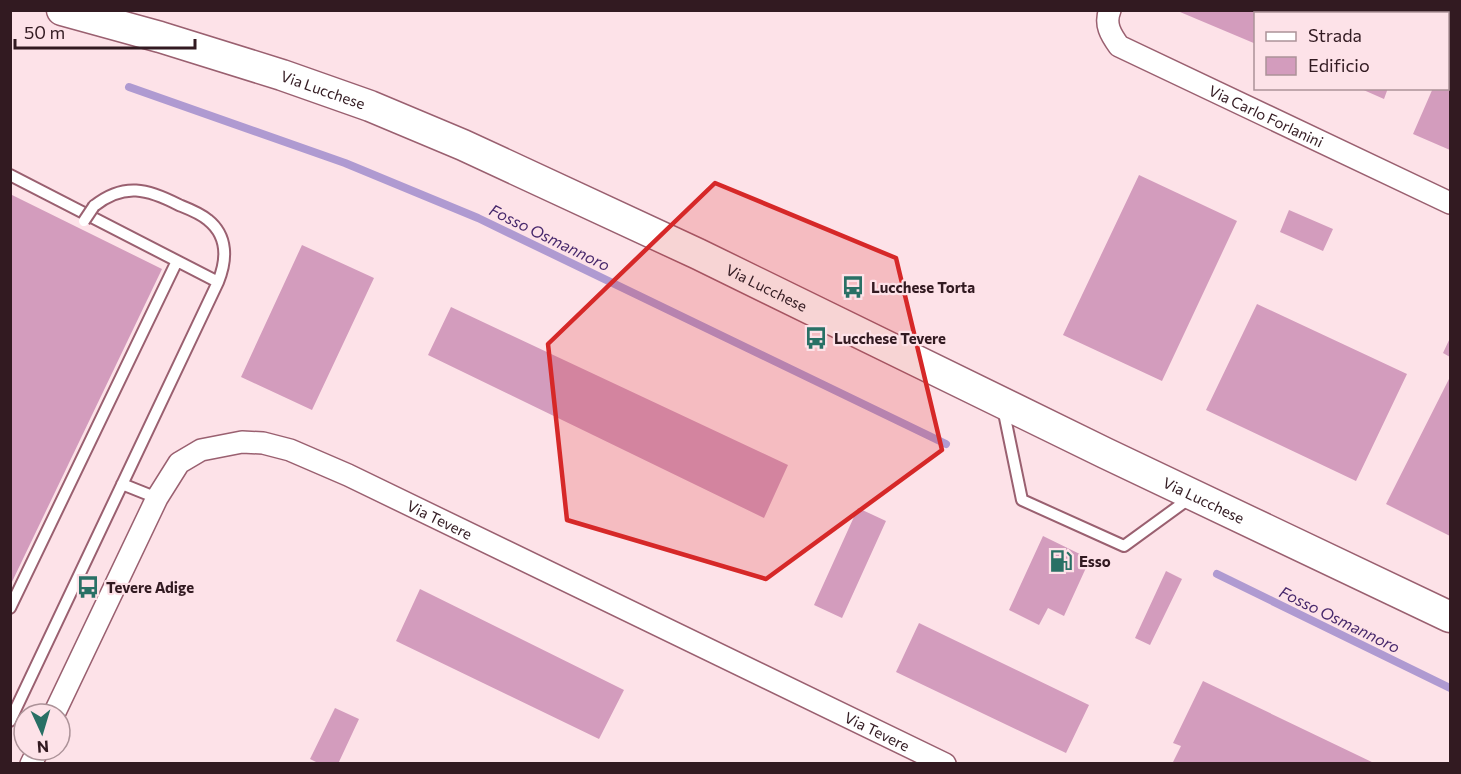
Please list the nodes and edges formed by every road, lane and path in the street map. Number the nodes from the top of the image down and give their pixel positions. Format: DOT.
graph roads {
  1 [pos="62,10"];
  2 [pos="1110,10"];
  3 [pos="10,175"];
  4 [pos="1450,203"];
  5 [pos="83,223"];
  6 [pos="177,261"];
  7 [pos="218,282"];
  8 [pos="1002,402"];
  9 [pos="122,484"];
  10 [pos="1194,495"];
  11 [pos="157,498"];
  12 [pos="10,608"];
  13 [pos="1450,617"];
  14 [pos="22,702"];
  15 [pos="60,702"];
  16 [pos="945,764"];
  1 -- 8 [label="main road, Via Lucchese"];
  2 -- 4 [label="street, Via Carlo Forlanini"];
  3 -- 6 [label="lane"];
  5 -- 7 [label="lane, bridge"];
  6 -- 7 [label="lane"];
  6 -- 12 [label="lane"];
  7 -- 9 [label="lane"];
  8 -- 10 [label="main road, Via Lucchese"];
  8 -- 10 [label="lane"];
  9 -- 11 [label="lane"];
  9 -- 14 [label="lane"];
  10 -- 13 [label="main road, Via Lucchese"];
  11 -- 15 [label="street, Via Tevere"];
  11 -- 16 [label="street, Via Tevere"];
}
